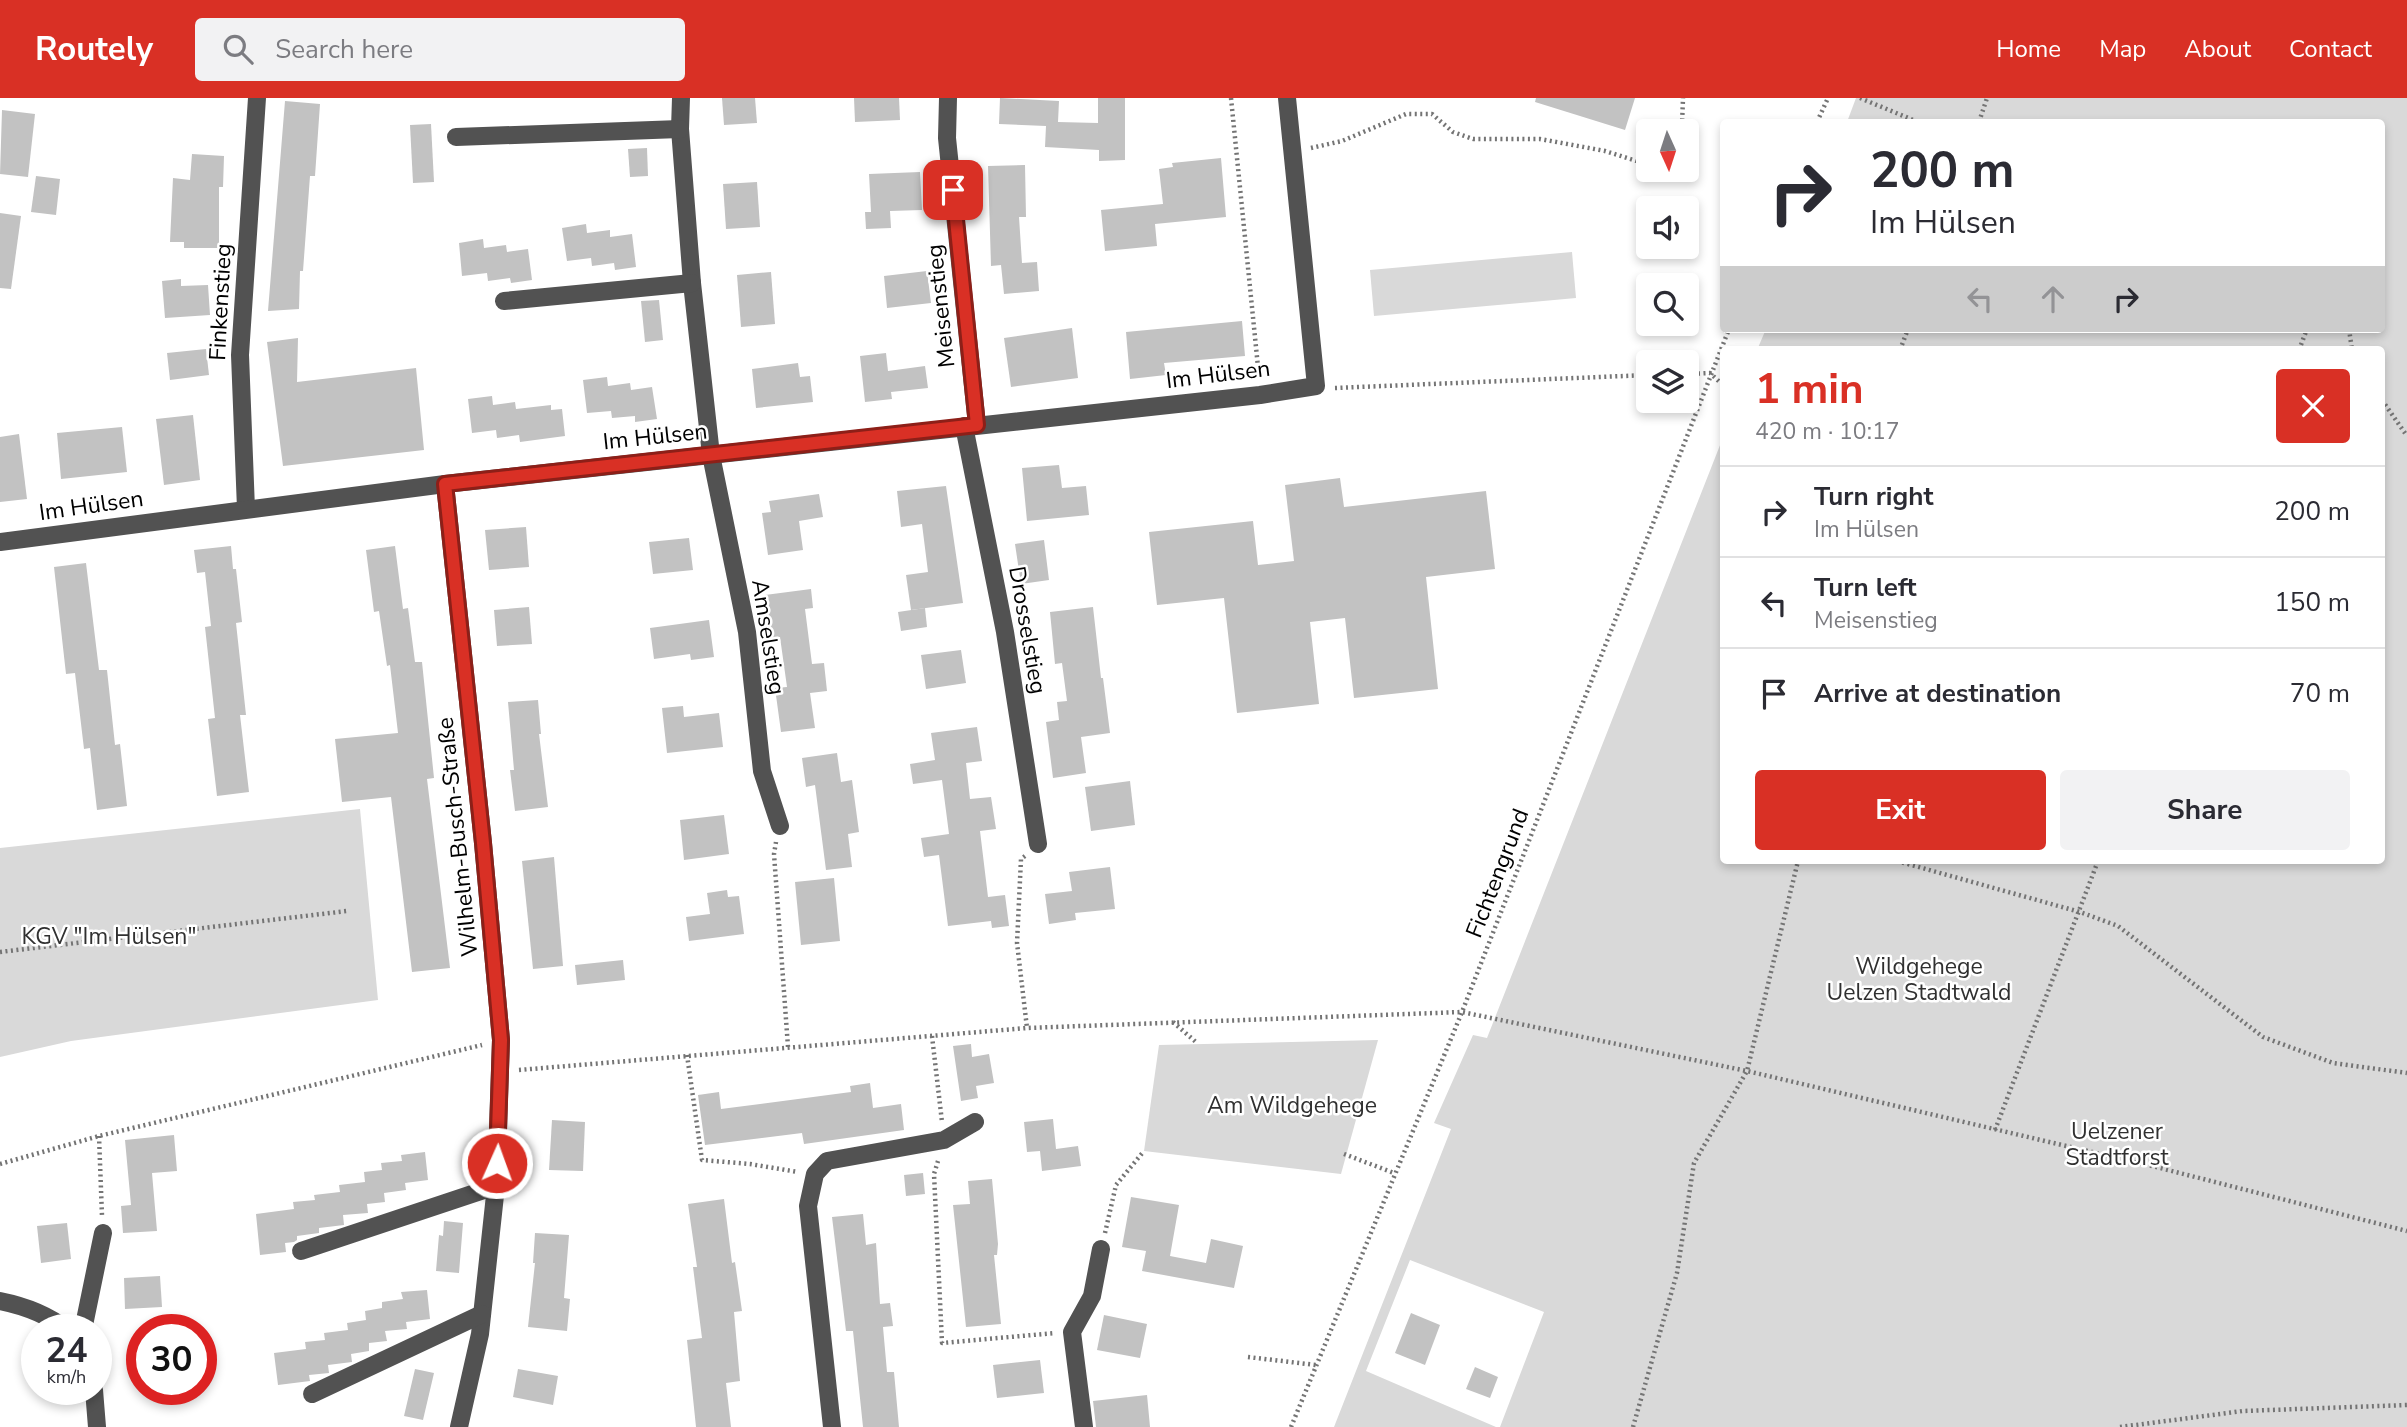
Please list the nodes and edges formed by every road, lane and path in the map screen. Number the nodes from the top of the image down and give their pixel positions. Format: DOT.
graph roads {
  1 [pos="257,98"];
  2 [pos="681,98"];
  3 [pos="948,98"];
  4 [pos="1231,98"];
  5 [pos="1287,98"];
  6 [pos="1683,98"];
  7 [pos="1828,98"];
  8 [pos="1860,98"];
  9 [pos="1987,98"];
  10 [pos="1682,119"];
  11 [pos="1818,119"];
  12 [pos="1911,119"];
  13 [pos="1980,119"];
  14 [pos="680,129"];
  15 [pos="456,137"];
  16 [pos="1294,152"];
  17 [pos="1636,161"];
  18 [pos="692,283"];
  19 [pos="505,301"];
  20 [pos="1720,349"];
  21 [pos="1699,373"];
  22 [pos="1710,373"];
  23 [pos="1636,376"];
  24 [pos="1720,382"];
  25 [pos="1316,386"];
  26 [pos="1260,395"];
  27 [pos="2385,404"];
  28 [pos="970,425"];
  29 [pos="2407,436"];
  30 [pos="711,455"];
  31 [pos="445,484"];
  32 [pos="246,509"];
  33 [pos="0,542"];
  34 [pos="780,826"];
  35 [pos="1038,844"];
  36 [pos="1797,864"];
  37 [pos="1908,864"];
  38 [pos="2097,864"];
  39 [pos="348,911"];
  40 [pos="2080,912"];
  41 [pos="0,952"];
  42 [pos="1462,1012"];
  43 [pos="1172,1022"];
  44 [pos="1027,1028"];
  45 [pos="933,1035"];
  46 [pos="501,1040"];
  47 [pos="1197,1043"];
  48 [pos="788,1047"];
  49 [pos="687,1055"];
  50 [pos="1747,1071"];
  51 [pos="501,1072"];
  52 [pos="2407,1073"];
  53 [pos="975,1122"];
  54 [pos="1995,1130"];
  55 [pos="99,1136"];
  56 [pos="944,1140"];
  57 [pos="1144,1152"];
  58 [pos="1345,1154"];
  59 [pos="0,1164"];
  60 [pos="1394,1173"];
  61 [pos="814,1174"];
  62 [pos="496,1186"];
  63 [pos="2407,1231"];
  64 [pos="103,1233"];
  65 [pos="1101,1249"];
  66 [pos="301,1251"];
  67 [pos="0,1301"];
  68 [pos="42,1314"];
  69 [pos="86,1314"];
  70 [pos="482,1314"];
  71 [pos="1072,1332"];
  72 [pos="1248,1357"];
  73 [pos="1316,1365"];
  74 [pos="312,1394"];
  75 [pos="95,1405"];
  76 [pos="2407,1405"];
  77 [pos="2152,1425"];
  78 [pos="97,1427"];
  79 [pos="459,1427"];
  80 [pos="832,1427"];
  81 [pos="1084,1427"];
  82 [pos="1291,1427"];
  83 [pos="1633,1427"];
  84 [pos="2120,1427"];
  1 -- 32 [label="street, Finkenstieg"];
  2 -- 14 [label="street, Amselstieg"];
  3 -- 28 [label="street, Meisenstieg"];
  4 -- 26 [label="path"];
  5 -- 16 [label="street"];
  6 -- 10 [label="path"];
  7 -- 11 [label="path"];
  8 -- 12 [label="path"];
  9 -- 13 [label="path"];
  14 -- 15 [label="street"];
  14 -- 18 [label="street, Amselstieg"];
  16 -- 17 [label="path"];
  16 -- 25 [label="street"];
  18 -- 19 [label="street"];
  18 -- 30 [label="street, Amselstieg"];
  20 -- 22 [label="path, Fichtengrund"];
  21 -- 22 [label="path"];
  22 -- 24 [label="path"];
  22 -- 42 [label="path, Fichtengrund"];
  23 -- 25 [label="path"];
  25 -- 26 [label="street, Im Hülsen"];
  26 -- 28 [label="street, Im Hülsen"];
  27 -- 29 [label="path"];
  28 -- 30 [label="street, Im Hülsen"];
  28 -- 35 [label="street, Drosselstieg"];
  30 -- 31 [label="street, Im Hülsen"];
  30 -- 34 [label="street, Amselstieg"];
  31 -- 32 [label="street, Im Hülsen"];
  31 -- 46 [label="street, Wilhelm-Busch-Straße"];
  32 -- 33 [label="street, Im Hülsen"];
  34 -- 48 [label="path"];
  35 -- 44 [label="path"];
  36 -- 50 [label="path"];
  37 -- 40 [label="path"];
  38 -- 40 [label="path"];
  39 -- 41 [label="path"];
  40 -- 52 [label="path"];
  40 -- 54 [label="path"];
  42 -- 43 [label="path"];
  42 -- 50 [label="path"];
  42 -- 60 [label="path, Fichtengrund"];
  43 -- 44 [label="path"];
  43 -- 47 [label="path"];
  44 -- 45 [label="path"];
  45 -- 48 [label="path"];
  45 -- 56 [label="path"];
  46 -- 51 [label="street, Wilhelm-Busch-Straße"];
  46 -- 55 [label="path"];
  48 -- 49 [label="path"];
  49 -- 51 [label="path"];
  49 -- 61 [label="path"];
  50 -- 54 [label="path"];
  50 -- 83 [label="path"];
  51 -- 62 [label="street, Wilhelm-Busch-Straße"];
  53 -- 56 [label="street"];
  54 -- 63 [label="path"];
  55 -- 59 [label="path"];
  55 -- 64 [label="path"];
  56 -- 61 [label="street"];
  56 -- 71 [label="path"];
  57 -- 65 [label="path"];
  58 -- 60 [label="path"];
  60 -- 73 [label="path, Fichtengrund"];
  61 -- 80 [label="street"];
  62 -- 66 [label="street"];
  62 -- 70 [label="street, Wilhelm-Busch-Straße"];
  64 -- 69 [label="street"];
  65 -- 71 [label="street"];
  67 -- 68 [label="street"];
  70 -- 74 [label="street"];
  70 -- 79 [label="street, Wilhelm-Busch-Straße"];
  71 -- 81 [label="street"];
  72 -- 73 [label="path"];
  73 -- 82 [label="path, Fichtengrund"];
  75 -- 78 [label="street"];
  76 -- 77 [label="path"];
  77 -- 84 [label="path"];
}
